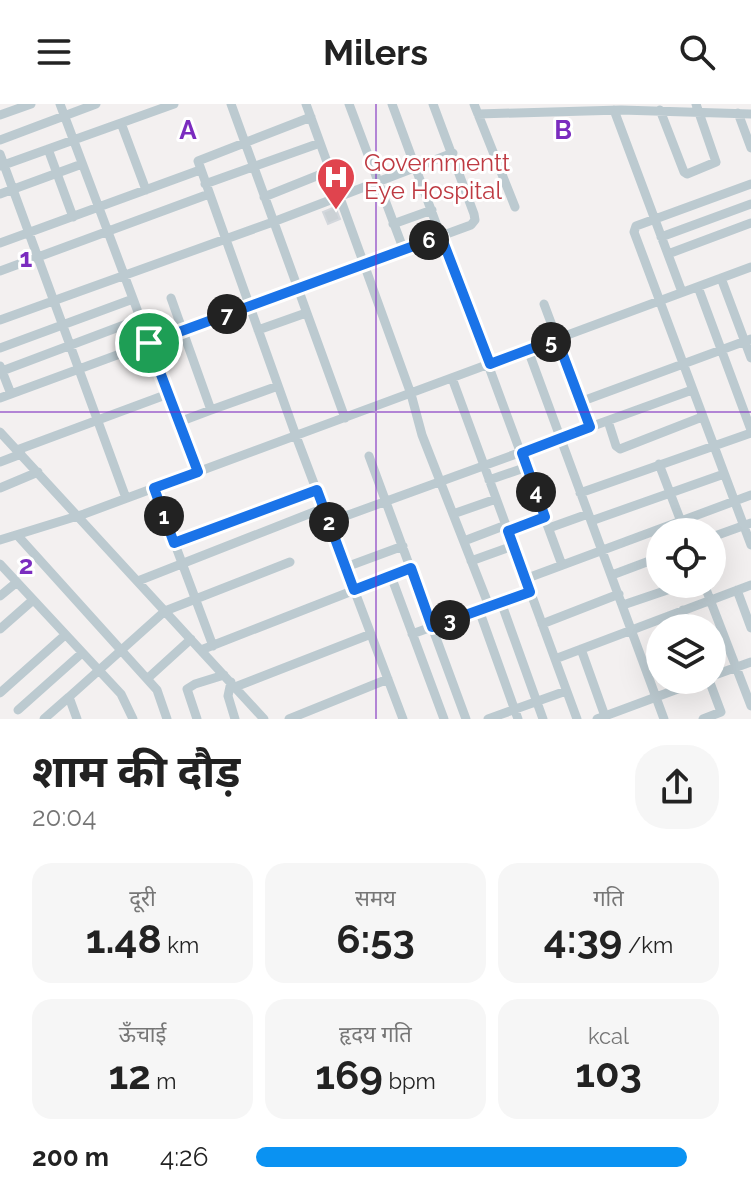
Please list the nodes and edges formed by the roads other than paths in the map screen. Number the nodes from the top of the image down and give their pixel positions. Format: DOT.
graph roads {
  1 [pos="31,104"];
  2 [pos="60,104"];
  3 [pos="96,104"];
  4 [pos="174,104"];
  5 [pos="231,104"];
  6 [pos="306,104"];
  7 [pos="349,104"];
  8 [pos="392,104"];
  9 [pos="433,104"];
  10 [pos="749,104"];
  11 [pos="697,108"];
  12 [pos="476,109"];
  13 [pos="614,110"];
  14 [pos="660,110"];
  15 [pos="751,112"];
  16 [pos="738,113"];
  17 [pos="0,115"];
  18 [pos="64,116"];
  19 [pos="311,117"];
  20 [pos="121,123"];
  21 [pos="73,139"];
  22 [pos="0,140"];
  23 [pos="244,141"];
  24 [pos="320,143"];
  25 [pos="751,148"];
  26 [pos="48,149"];
  27 [pos="453,153"];
  28 [pos="0,154"];
  29 [pos="82,164"];
  30 [pos="2,166"];
  31 [pos="415,166"];
  32 [pos="254,167"];
  33 [pos="200,170"];
  34 [pos="329,171"];
  35 [pos="57,174"];
  36 [pos="377,181"];
  37 [pos="205,184"];
  38 [pos="751,184"];
  39 [pos="13,190"];
  40 [pos="146,190"];
  41 [pos="0,194"];
  42 [pos="209,194"];
  43 [pos="339,195"];
  44 [pos="264,197"];
  45 [pos="751,204"];
  46 [pos="98,207"];
  47 [pos="515,207"];
  48 [pos="432,210"];
  49 [pos="73,217"];
  50 [pos="654,218"];
  51 [pos="273,222"];
  52 [pos="751,223"];
  53 [pos="393,224"];
  54 [pos="108,232"];
  55 [pos="28,233"];
  56 [pos="441,236"];
  57 [pos="661,237"];
  58 [pos="224,238"];
  59 [pos="0,243"];
  60 [pos="403,248"];
  61 [pos="668,254"];
  62 [pos="37,257"];
  63 [pos="363,264"];
  64 [pos="751,267"];
  65 [pos="0,271"];
  66 [pos="124,275"];
  67 [pos="721,278"];
  68 [pos="698,287"];
  69 [pos="297,288"];
  70 [pos="682,292"];
  71 [pos="171,298"];
  72 [pos="133,299"];
  73 [pos="659,301"];
  74 [pos="53,302"];
  75 [pos="544,304"];
  76 [pos="249,306"];
  77 [pos="306,313"];
  78 [pos="140,319"];
  79 [pos="0,320"];
  80 [pos="62,325"];
  81 [pos="183,330"];
  82 [pos="258,330"];
  83 [pos="557,339"];
  84 [pos="748,340"];
  85 [pos="149,343"];
  86 [pos="70,346"];
  87 [pos="0,348"];
  88 [pos="528,350"];
  89 [pos="721,350"];
  90 [pos="751,358"];
  91 [pos="490,364"];
  92 [pos="683,365"];
  93 [pos="1,368"];
  94 [pos="78,369"];
  95 [pos="452,378"];
  96 [pos="278,386"];
  97 [pos="692,390"];
  98 [pos="11,394"];
  99 [pos="168,394"];
  100 [pos="411,394"];
  101 [pos="0,398"];
  102 [pos="580,402"];
  103 [pos="211,410"];
  104 [pos="702,417"];
  105 [pos="345,418"];
  106 [pos="97,420"];
  107 [pos="608,421"];
  108 [pos="179,422"];
  109 [pos="590,427"];
  110 [pos="751,431"];
  111 [pos="1,434"];
  112 [pos="296,436"];
  113 [pos="560,439"];
  114 [pos="713,445"];
  115 [pos="19,452"];
  116 [pos="522,453"];
  117 [pos="369,456"];
  118 [pos="0,462"];
  119 [pos="659,464"];
  120 [pos="484,466"];
  121 [pos="527,467"];
  122 [pos="38,472"];
  123 [pos="198,472"];
  124 [pos="724,474"];
  125 [pos="489,480"];
  126 [pos="440,483"];
  127 [pos="0,488"];
  128 [pos="154,488"];
  129 [pos="317,490"];
  130 [pos="670,492"];
  131 [pos="580,493"];
  132 [pos="751,495"];
  133 [pos="126,498"];
  134 [pos="496,499"];
  135 [pos="386,501"];
  136 [pos="734,501"];
  137 [pos="324,508"];
  138 [pos="453,514"];
  139 [pos="79,516"];
  140 [pos="545,517"];
  141 [pos="590,517"];
  142 [pos="680,518"];
  143 [pos="687,518"];
  144 [pos="329,522"];
  145 [pos="747,524"];
  146 [pos="507,528"];
  147 [pos="549,528"];
  148 [pos="726,532"];
  149 [pos="646,533"];
  150 [pos="18,536"];
  151 [pos="0,540"];
  152 [pos="464,541"];
  153 [pos="174,543"];
  154 [pos="751,545"];
  155 [pos="403,546"];
  156 [pos="513,546"];
  157 [pos="602,549"];
  158 [pos="471,561"];
  159 [pos="290,562"];
  160 [pos="646,562"];
  161 [pos="182,565"];
  162 [pos="562,565"];
  163 [pos="1,567"];
  164 [pos="346,567"];
  165 [pos="411,568"];
  166 [pos="612,575"];
  167 [pos="391,576"];
  168 [pos="525,579"];
  169 [pos="138,581"];
  170 [pos="17,582"];
  171 [pos="751,585"];
  172 [pos="354,590"];
  173 [pos="737,590"];
  174 [pos="530,592"];
  175 [pos="619,594"];
  176 [pos="0,596"];
  177 [pos="646,597"];
  178 [pos="195,598"];
  179 [pos="33,600"];
  180 [pos="710,600"];
  181 [pos="501,602"];
  182 [pos="623,605"];
  183 [pos="484,608"];
  184 [pos="683,610"];
  185 [pos="165,611"];
  186 [pos="684,614"];
  187 [pos="542,624"];
  188 [pos="432,627"];
  189 [pos="751,628"];
  190 [pos="0,629"];
  191 [pos="632,629"];
  192 [pos="371,634"];
  193 [pos="412,634"];
  194 [pos="65,635"];
  195 [pos="191,639"];
  196 [pos="213,646"];
  197 [pos="581,649"];
  198 [pos="121,650"];
  199 [pos="201,650"];
  200 [pos="82,653"];
  201 [pos="555,659"];
  202 [pos="751,662"];
  203 [pos="736,668"];
  204 [pos="98,670"];
  205 [pos="726,672"];
  206 [pos="147,679"];
  207 [pos="388,679"];
  208 [pos="230,682"];
  209 [pos="566,691"];
  210 [pos="0,693"];
  211 [pos="664,694"];
  212 [pos="715,694"];
  213 [pos="69,697"];
  214 [pos="656,697"];
  215 [pos="536,701"];
  216 [pos="751,706"];
  217 [pos="18,710"];
  218 [pos="516,714"];
  219 [pos="603,718"];
  220 [pos="708,718"];
  221 [pos="44,719"];
  222 [pos="77,719"];
  223 [pos="133,719"];
  224 [pos="167,719"];
  225 [pos="197,719"];
  226 [pos="235,719"];
  227 [pos="264,719"];
  228 [pos="289,719"];
  229 [pos="403,719"];
  230 [pos="444,719"];
  231 [pos="466,719"];
  232 [pos="488,719"];
  233 [pos="543,719"];
  234 [pos="577,719"];
  235 [pos="664,719"];
  1 -- 17 [label="street"];
  2 -- 18 [label="street"];
  3 -- 18 [label="street"];
  4 -- 20 [label="street"];
  5 -- 23 [label="street"];
  6 -- 19 [label="street"];
  7 -- 36 [label="street"];
  8 -- 31 [label="street"];
  9 -- 27 [label="street"];
  10 -- 15 [label="street"];
  11 -- 14 [label="street"];
  11 -- 14 [label="street"];
  11 -- 16 [label="street"];
  12 -- 13 [label="street"];
  12 -- 47 [label="street"];
  13 -- 14 [label="street"];
  13 -- 50 [label="street"];
  15 -- 16 [label="street"];
  16 -- 25 [label="street"];
  18 -- 21 [label="street"];
  18 -- 22 [label="street"];
  19 -- 23 [label="street"];
  19 -- 24 [label="street"];
  20 -- 21 [label="street"];
  20 -- 40 [label="street"];
  21 -- 26 [label="street"];
  21 -- 29 [label="street"];
  23 -- 32 [label="street"];
  23 -- 33 [label="street"];
  24 -- 32 [label="street"];
  24 -- 34 [label="street"];
  26 -- 30 [label="street"];
  26 -- 35 [label="street"];
  27 -- 31 [label="street"];
  27 -- 56 [label="street"];
  28 -- 30 [label="street"];
  29 -- 35 [label="street"];
  29 -- 46 [label="street"];
  30 -- 39 [label="street"];
  31 -- 36 [label="street"];
  31 -- 48 [label="street"];
  32 -- 37 [label="street"];
  32 -- 44 [label="street"];
  33 -- 37 [label="street"];
  33 -- 40 [label="street"];
  34 -- 43 [label="street"];
  34 -- 44 [label="street"];
  35 -- 39 [label="street"];
  35 -- 49 [label="street"];
  36 -- 43 [label="street"];
  36 -- 53 [label="street"];
  37 -- 42 [label="street"];
  38 -- 50 [label="street"];
  39 -- 41 [label="street"];
  39 -- 55 [label="street"];
  40 -- 46 [label="street"];
  42 -- 54 [label="street"];
  42 -- 58 [label="street"];
  43 -- 51 [label="street"];
  43 -- 63 [label="street"];
  44 -- 51 [label="street"];
  45 -- 57 [label="street"];
  46 -- 49 [label="street"];
  46 -- 54 [label="street"];
  48 -- 53 [label="street"];
  48 -- 56 [label="street"];
  49 -- 55 [label="street"];
  50 -- 57 [label="street"];
  50 -- 73 [label="street"];
  51 -- 58 [label="street"];
  51 -- 69 [label="street"];
  52 -- 61 [label="street"];
  53 -- 60 [label="street"];
  54 -- 62 [label="street"];
  54 -- 66 [label="street"];
  55 -- 59 [label="street"];
  55 -- 62 [label="street"];
  56 -- 60 [label="street"];
  56 -- 91 [label="street"];
  57 -- 61 [label="street"];
  58 -- 66 [label="street"];
  58 -- 76 [label="street"];
  60 -- 63 [label="street"];
  61 -- 70 [label="street"];
  62 -- 65 [label="street"];
  62 -- 74 [label="street"];
  63 -- 69 [label="street"];
  63 -- 100 [label="street"];
  64 -- 67 [label="street"];
  66 -- 72 [label="street"];
  66 -- 74 [label="street"];
  67 -- 68 [label="street"];
  67 -- 84 [label="street"];
  68 -- 70 [label="street"];
  68 -- 89 [label="street"];
  69 -- 76 [label="street"];
  69 -- 77 [label="street"];
  70 -- 73 [label="street"];
  71 -- 81 [label="street"];
  72 -- 78 [label="street"];
  72 -- 80 [label="street"];
  73 -- 83 [label="street"];
  73 -- 92 [label="street"];
  74 -- 79 [label="street"];
  74 -- 80 [label="street"];
  75 -- 83 [label="street"];
  76 -- 81 [label="street"];
  76 -- 82 [label="street"];
  77 -- 82 [label="street"];
  77 -- 105 [label="street"];
  78 -- 85 [label="street"];
  78 -- 86 [label="street"];
  80 -- 86 [label="street"];
  80 -- 87 [label="street"];
  81 -- 85 [label="street"];
  81 -- 103 [label="street"];
  82 -- 96 [label="street"];
  83 -- 88 [label="street"];
  83 -- 102 [label="street"];
  84 -- 89 [label="street"];
  84 -- 90 [label="street"];
  85 -- 94 [label="street"];
  85 -- 99 [label="street"];
  86 -- 93 [label="street"];
  86 -- 94 [label="street"];
  88 -- 91 [label="street"];
  88 -- 113 [label="street"];
  89 -- 92 [label="street"];
  89 -- 110 [label="street"];
  91 -- 95 [label="street"];
  91 -- 116 [label="street"];
  92 -- 97 [label="street"];
  92 -- 102 [label="street"];
  93 -- 98 [label="street"];
  94 -- 98 [label="street"];
  94 -- 106 [label="street"];
  95 -- 100 [label="street"];
  95 -- 120 [label="street"];
  96 -- 103 [label="street"];
  96 -- 112 [label="street"];
  97 -- 104 [label="street"];
  97 -- 107 [label="street"];
  98 -- 101 [label="street"];
  99 -- 106 [label="street"];
  99 -- 108 [label="street"];
  100 -- 105 [label="street"];
  100 -- 126 [label="street"];
  102 -- 109 [label="street"];
  103 -- 108 [label="street"];
  104 -- 107 [label="street"];
  104 -- 114 [label="street"];
  105 -- 112 [label="street"];
  106 -- 115 [label="street"];
  106 -- 133 [label="street"];
  107 -- 109 [label="street"];
  108 -- 123 [label="street"];
  109 -- 113 [label="street"];
  110 -- 114 [label="street"];
  111 -- 115 [label="street"];
  112 -- 123 [label="street"];
  112 -- 129 [label="street"];
  113 -- 116 [label="street"];
  113 -- 131 [label="street"];
  114 -- 119 [label="street"];
  114 -- 124 [label="street"];
  115 -- 118 [label="street"];
  115 -- 122 [label="street"];
  116 -- 120 [label="street"];
  116 -- 121 [label="street"];
  117 -- 135 [label="street"];
  119 -- 130 [label="street"];
  119 -- 131 [label="street"];
  120 -- 125 [label="street"];
  120 -- 126 [label="street"];
  121 -- 125 [label="street"];
  121 -- 140 [label="street"];
  122 -- 127 [label="street"];
  122 -- 139 [label="street"];
  123 -- 128 [label="street"];
  124 -- 130 [label="street"];
  124 -- 136 [label="street"];
  125 -- 134 [label="street"];
  126 -- 135 [label="street"];
  126 -- 138 [label="street"];
  128 -- 133 [label="street"];
  128 -- 153 [label="street"];
  129 -- 137 [label="street"];
  129 -- 153 [label="street"];
  130 -- 141 [label="street"];
  130 -- 142 [label="street"];
  131 -- 141 [label="street"];
  132 -- 136 [label="street"];
  133 -- 139 [label="street"];
  134 -- 138 [label="street"];
  134 -- 146 [label="street"];
  135 -- 144 [label="street"];
  135 -- 155 [label="street"];
  136 -- 143 [label="street"];
  136 -- 145 [label="street"];
  137 -- 144 [label="street"];
  137 -- 161 [label="street"];
  138 -- 152 [label="street"];
  139 -- 150 [label="street"];
  139 -- 169 [label="street"];
  140 -- 146 [label="street"];
  140 -- 147 [label="street"];
  141 -- 147 [label="street"];
  141 -- 157 [label="street"];
  144 -- 164 [label="street"];
  145 -- 148 [label="street"];
  145 -- 154 [label="street"];
  146 -- 152 [label="street"];
  146 -- 156 [label="street"];
  147 -- 162 [label="street"];
  149 -- 157 [label="street"];
  150 -- 151 [label="street"];
  150 -- 198 [label="street"];
  152 -- 158 [label="street"];
  153 -- 161 [label="street"];
  155 -- 164 [label="street"];
  155 -- 165 [label="street"];
  156 -- 158 [label="street"];
  156 -- 168 [label="street"];
  157 -- 162 [label="street"];
  157 -- 166 [label="street"];
  158 -- 183 [label="street"];
  159 -- 178 [label="street"];
  160 -- 166 [label="street"];
  161 -- 169 [label="street"];
  161 -- 178 [label="street"];
  162 -- 168 [label="street"];
  163 -- 170 [label="street"];
  164 -- 172 [label="street"];
  165 -- 167 [label="street"];
  165 -- 188 [label="street"];
  166 -- 175 [label="street"];
  167 -- 172 [label="street"];
  167 -- 193 [label="street"];
  168 -- 174 [label="street"];
  169 -- 185 [label="street"];
  170 -- 176 [label="street"];
  170 -- 179 [label="street"];
  171 -- 173 [label="street"];
  172 -- 192 [label="street"];
  172 -- 196 [label="street"];
  173 -- 180 [label="street"];
  173 -- 189 [label="street"];
  174 -- 181 [label="street"];
  174 -- 187 [label="street"];
  175 -- 182 [label="street"];
  175 -- 187 [label="street"];
  177 -- 182 [label="street"];
  178 -- 185 [label="street"];
  178 -- 196 [label="street"];
  179 -- 190 [label="street"];
  179 -- 194 [label="street"];
  180 -- 184 [label="street"];
  180 -- 203 [label="street"];
  181 -- 183 [label="street"];
  181 -- 215 [label="street"];
  182 -- 191 [label="street"];
  183 -- 188 [label="street"];
  183 -- 218 [label="street"];
  184 -- 186 [label="street"];
  184 -- 191 [label="street"];
  185 -- 195 [label="street"];
  185 -- 198 [label="street"];
  187 -- 201 [label="street"];
  188 -- 193 [label="street"];
  188 -- 231 [label="street"];
  191 -- 197 [label="street"];
  191 -- 214 [label="street"];
  192 -- 207 [label="street"];
  192 -- 208 [label="street"];
  193 -- 230 [label="street"];
  194 -- 200 [label="street"];
  194 -- 210 [label="street"];
  195 -- 199 [label="street"];
  195 -- 206 [label="street"];
  196 -- 199 [label="street"];
  197 -- 201 [label="street"];
  197 -- 219 [label="street"];
  198 -- 204 [label="street"];
  198 -- 206 [label="street"];
  199 -- 208 [label="street"];
  200 -- 204 [label="street"];
  200 -- 217 [label="street"];
  201 -- 209 [label="street"];
  202 -- 203 [label="street"];
  203 -- 205 [label="street"];
  203 -- 216 [label="street"];
  204 -- 213 [label="street"];
  204 -- 223 [label="street"];
  206 -- 224 [label="street"];
  207 -- 228 [label="street"];
  207 -- 229 [label="street"];
  208 -- 225 [label="street"];
  208 -- 226 [label="street"];
  208 -- 227 [label="street"];
  209 -- 215 [label="street"];
  209 -- 234 [label="street"];
  211 -- 214 [label="street"];
  212 -- 220 [label="street"];
  213 -- 221 [label="street"];
  213 -- 222 [label="street"];
  214 -- 219 [label="street"];
  214 -- 235 [label="street"];
  215 -- 218 [label="street"];
  215 -- 233 [label="street"];
  218 -- 232 [label="street"];
}
